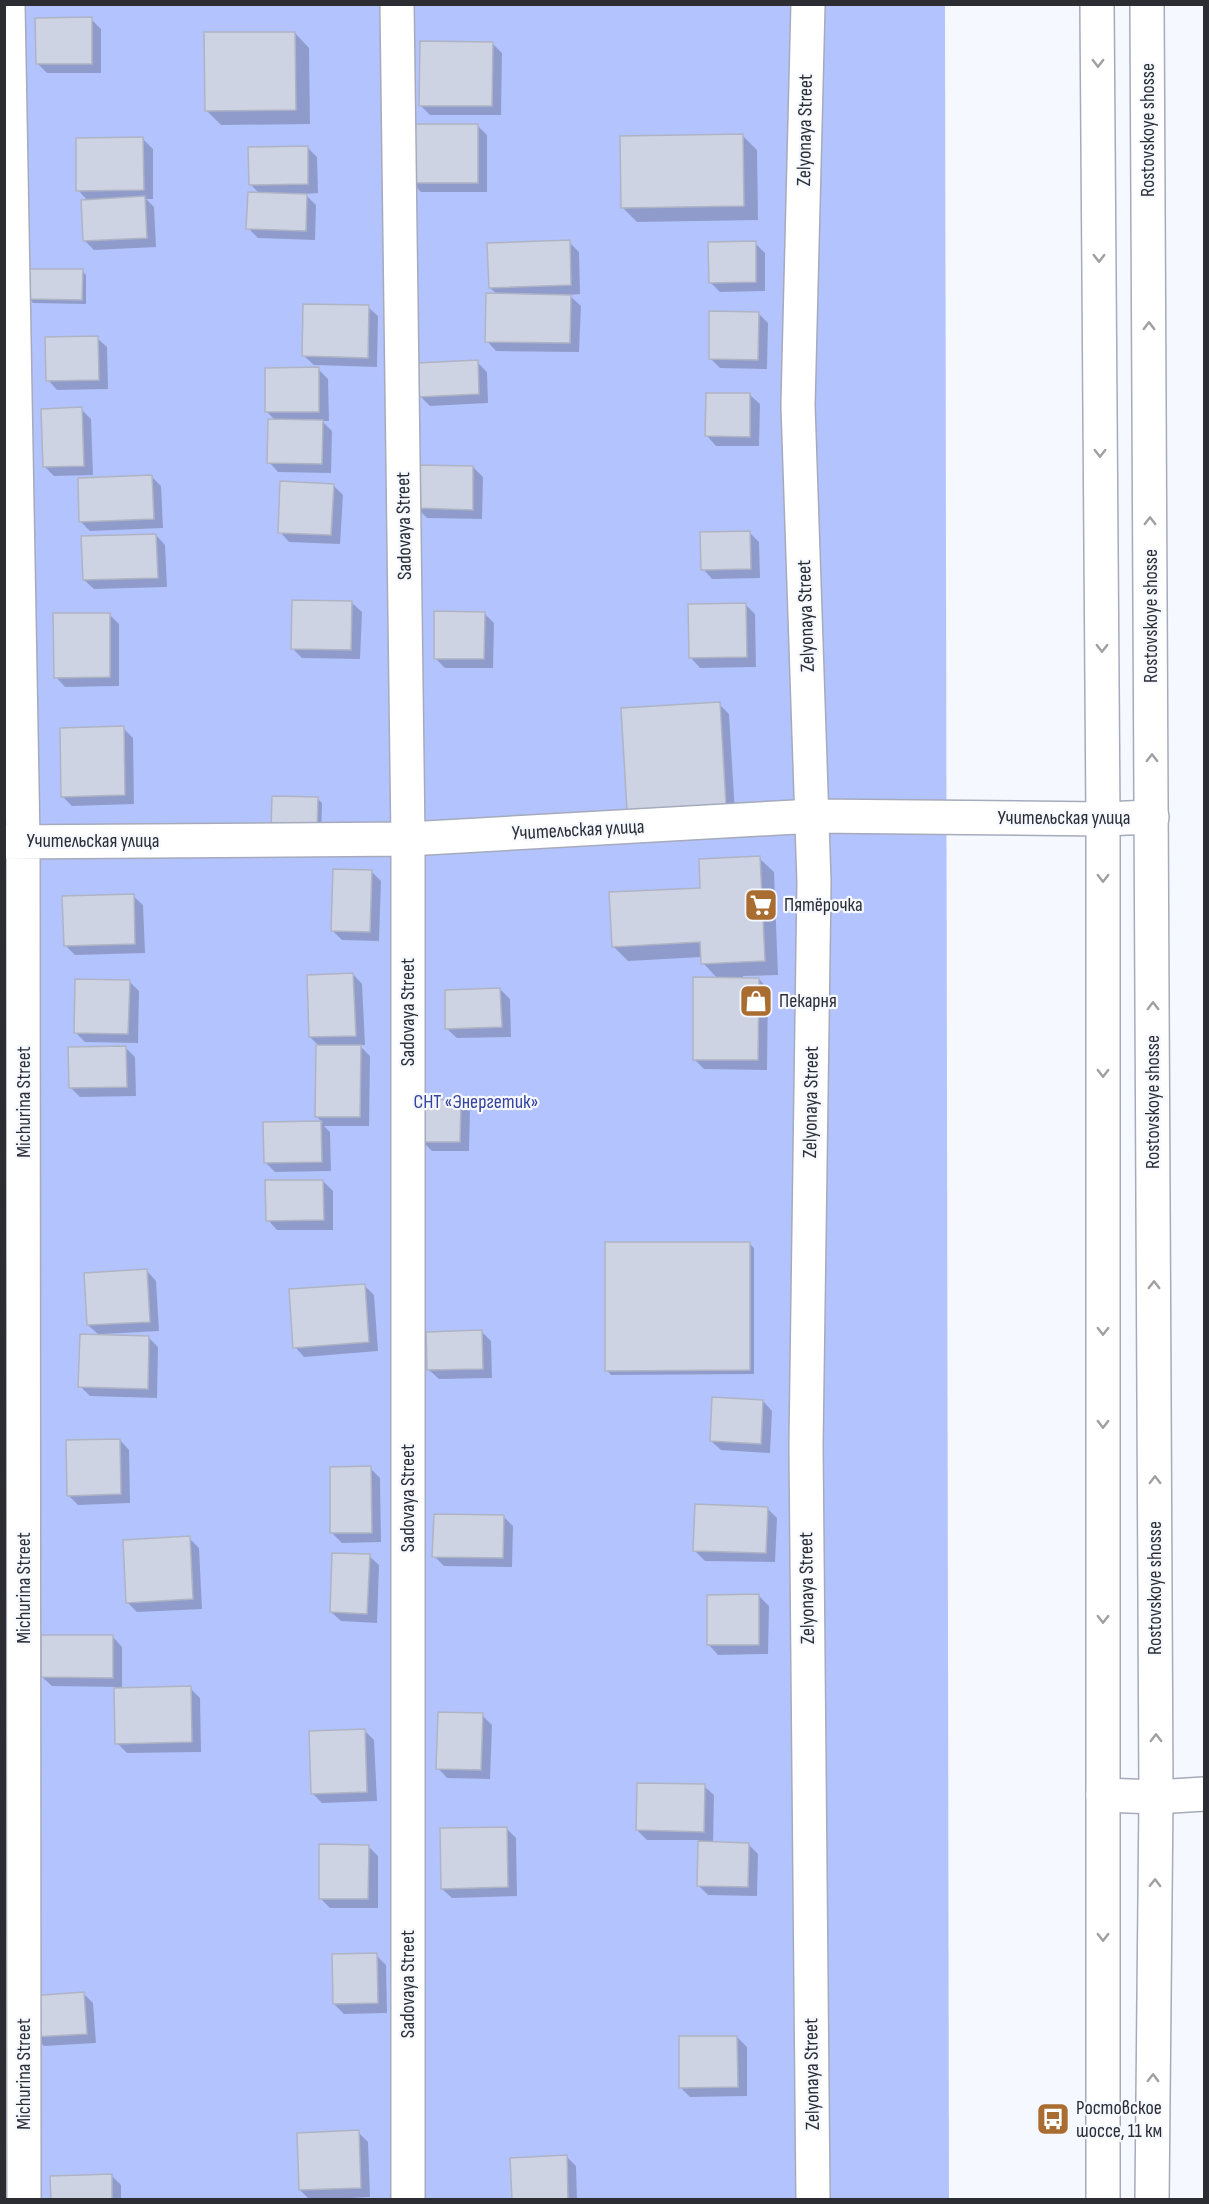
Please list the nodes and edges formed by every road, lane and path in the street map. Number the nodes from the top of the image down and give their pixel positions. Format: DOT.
graph roads {
  1 [pos="9,4"];
  2 [pos="397,4"];
  3 [pos="808,4"];
  4 [pos="1097,4"];
  5 [pos="1147,4"];
  6 [pos="813,816"];
  7 [pos="1152,817"];
  8 [pos="1103,819"];
  9 [pos="408,839"];
  10 [pos="14,842"];
  11 [pos="1204,1794"];
  12 [pos="1103,1795"];
  13 [pos="1156,1797"];
  14 [pos="24,2199"];
  15 [pos="408,2199"];
  16 [pos="813,2199"];
  17 [pos="1103,2199"];
  18 [pos="1152,2199"];
  1 -- 10 [label="main road, Michurina Street"];
  2 -- 9 [label="main road, Sadovaya Street"];
  3 -- 6 [label="main road, Zelyonaya Street"];
  4 -- 8 [label="main road, one-way"];
  7 -- 5 [label="main road, Rostovskoye shosse, one-way"];
  6 -- 8 [label="main road, Учительская улица"];
  6 -- 9 [label="main road, Учительская улица"];
  6 -- 16 [label="main road, Zelyonaya Street"];
  7 -- 8 [label="main road, Учительская улица"];
  13 -- 7 [label="main road, Rostovskoye shosse, one-way"];
  8 -- 12 [label="main road, one-way"];
  9 -- 10 [label="main road, Учительская улица"];
  9 -- 15 [label="main road, Sadovaya Street"];
  10 -- 14 [label="main road, Michurina Street"];
  11 -- 13 [label="main road"];
  12 -- 13 [label="main road"];
  12 -- 17 [label="main road, one-way"];
  18 -- 13 [label="main road, Rostovskoye shosse, one-way"];
}
